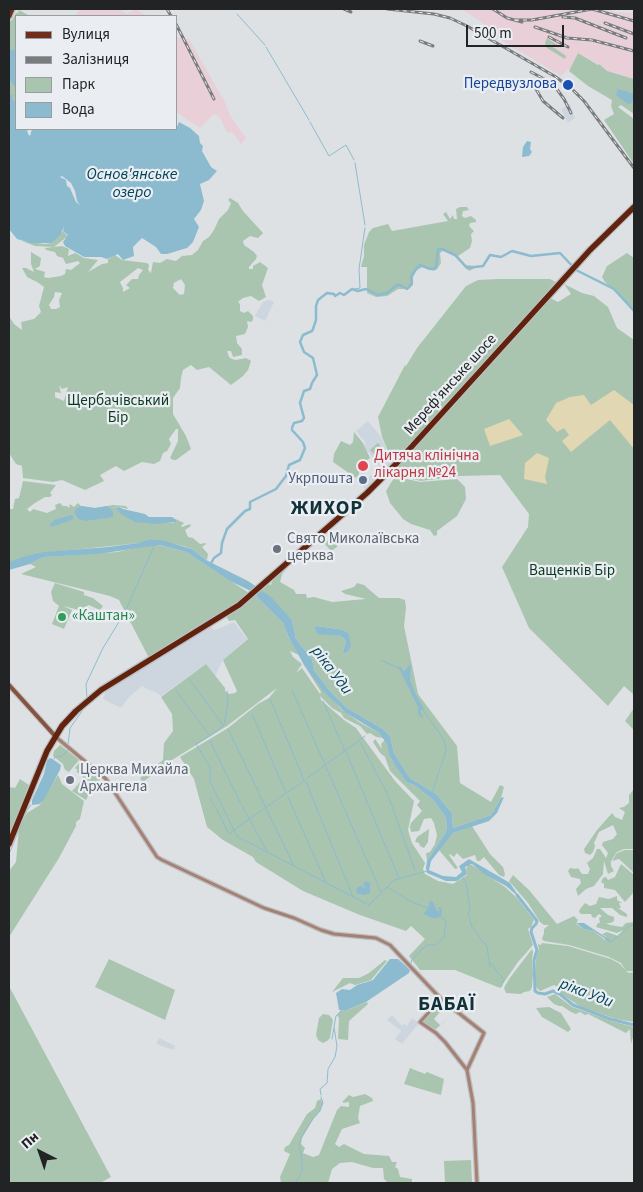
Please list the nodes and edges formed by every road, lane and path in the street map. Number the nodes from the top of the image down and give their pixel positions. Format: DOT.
graph roads {
  1 [pos="12,9"];
  2 [pos="9,16"];
  3 [pos="634,207"];
  4 [pos="9,685"];
  5 [pos="56,736"];
  6 [pos="9,844"];
  7 [pos="441,999"];
  8 [pos="467,1070"];
  9 [pos="477,1183"];
  1 -- 2 [label="main road"];
  3 -- 5 [label="highway, Мереф'янське шосе"];
  4 -- 5 [label="main road"];
  5 -- 6 [label="highway, Мереф'янське шосе"];
  5 -- 7 [label="street"];
  7 -- 8 [label="street"];
  7 -- 8 [label="street"];
  8 -- 9 [label="street"];
}
